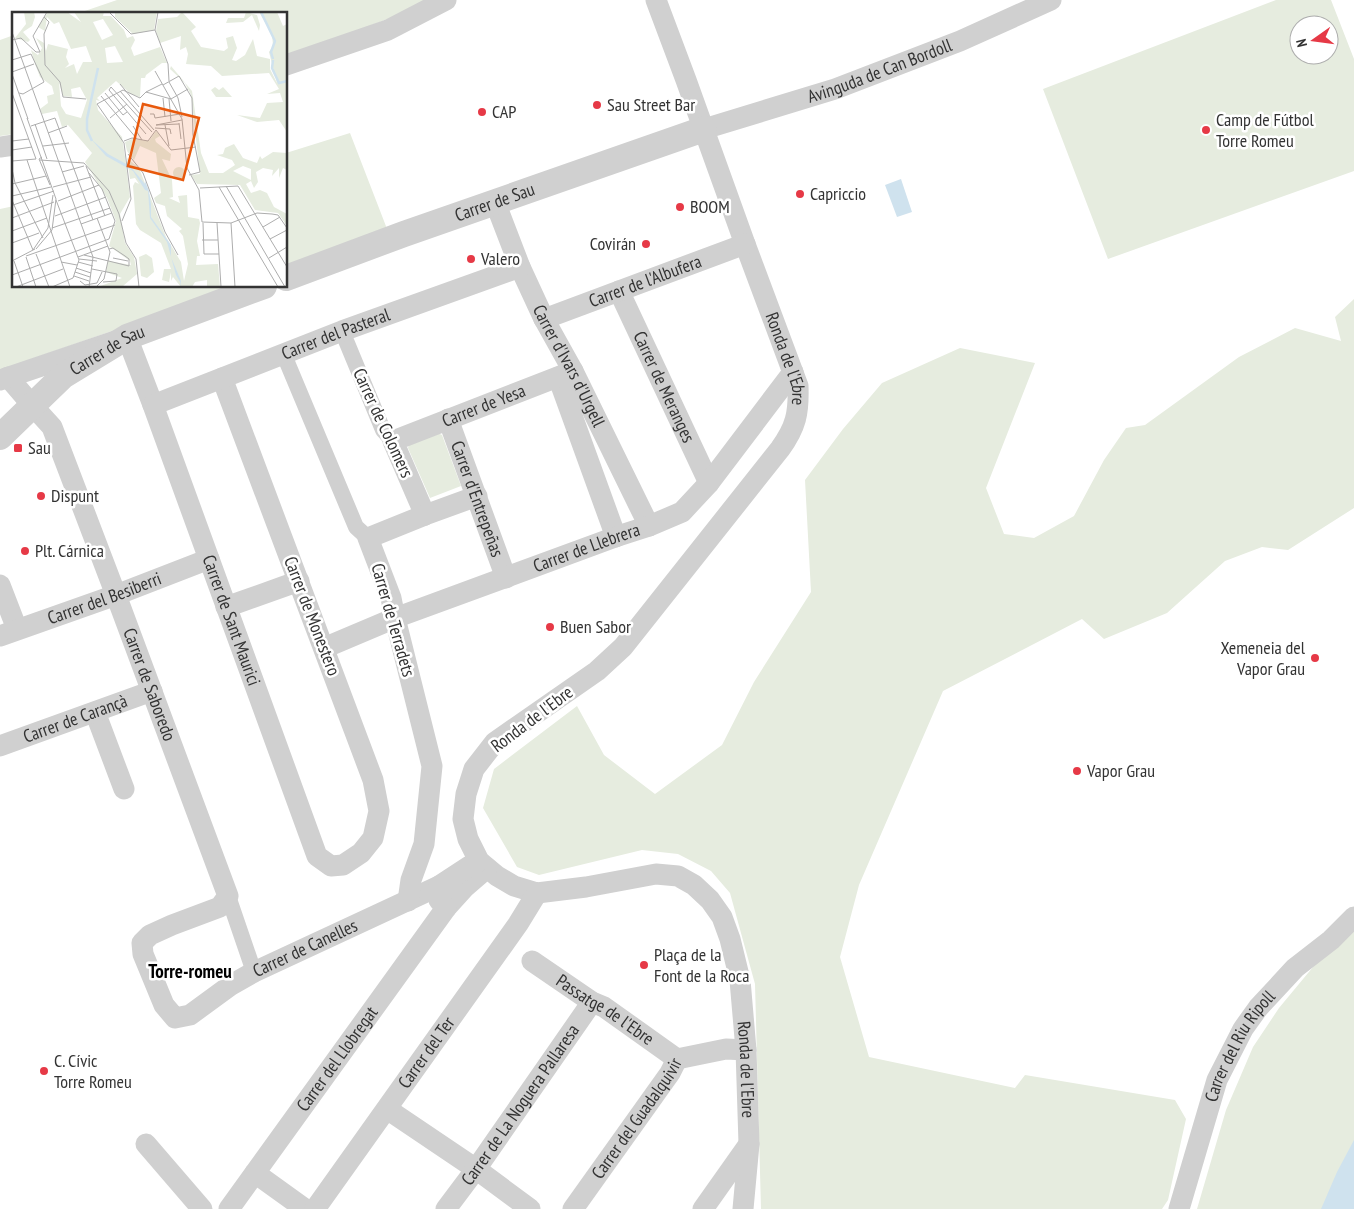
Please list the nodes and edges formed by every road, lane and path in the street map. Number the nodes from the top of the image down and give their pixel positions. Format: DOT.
graph roads {
  1 [pos="446,0"];
  2 [pos="656,0"];
  3 [pos="1051,0"];
  4 [pos="288,64"];
  5 [pos="704,129"];
  6 [pos="495,202"];
  7 [pos="745,244"];
  8 [pos="520,267"];
  9 [pos="288,277"];
  10 [pos="259,288"];
  11 [pos="618,291"];
  12 [pos="544,320"];
  13 [pos="342,331"];
  14 [pos="127,337"];
  15 [pos="284,354"];
  16 [pos="793,372"];
  17 [pos="566,374"];
  18 [pos="4,378"];
  19 [pos="222,378"];
  20 [pos="153,405"];
  21 [pos="32,406"];
  22 [pos="448,419"];
  23 [pos="0,437"];
  24 [pos="393,441"];
  25 [pos="709,483"];
  26 [pos="477,496"];
  27 [pos="425,515"];
  28 [pos="649,526"];
  29 [pos="616,537"];
  30 [pos="368,538"];
  31 [pos="209,559"];
  32 [pos="506,578"];
  33 [pos="299,581"];
  34 [pos="0,585"];
  35 [pos="116,595"];
  36 [pos="226,607"];
  37 [pos="395,618"];
  38 [pos="9,633"];
  39 [pos="324,648"];
  40 [pos="152,691"];
  41 [pos="95,712"];
  42 [pos="0,746"];
  43 [pos="124,789"];
  44 [pos="361,853"];
  45 [pos="483,864"];
  46 [pos="439,886"];
  47 [pos="537,893"];
  48 [pos="228,896"];
  49 [pos="408,901"];
  50 [pos="446,908"];
  51 [pos="1354,917"];
  52 [pos="532,961"];
  53 [pos="254,972"];
  54 [pos="592,1002"];
  55 [pos="746,1050"];
  56 [pos="677,1059"];
  57 [pos="387,1109"];
  58 [pos="146,1144"];
  59 [pos="750,1144"];
  60 [pos="476,1169"];
  61 [pos="255,1173"];
  62 [pos="202,1209"];
  63 [pos="229,1209"];
  64 [pos="305,1209"];
  65 [pos="314,1209"];
  66 [pos="446,1209"];
  67 [pos="530,1209"];
  68 [pos="573,1209"];
  69 [pos="703,1209"];
  70 [pos="743,1209"];
  71 [pos="1179,1209"];
  1 -- 4 [label="street"];
  2 -- 5 [label="street, Ronda de l'Ebre"];
  3 -- 5 [label="street, Avinguda de Can Bordoll"];
  5 -- 6 [label="street, Carrer de Sau"];
  5 -- 7 [label="street, Ronda de l'Ebre"];
  6 -- 8 [label="street, Carrer d'Ivars d'Urgell"];
  6 -- 9 [label="street, Carrer de Sau"];
  7 -- 11 [label="street, Carrer de l'Albufera"];
  7 -- 16 [label="street, Ronda de l'Ebre"];
  8 -- 12 [label="street, Carrer d'Ivars d'Urgell"];
  8 -- 13 [label="street, Carrer del Pasteral"];
  10 -- 14 [label="street, Carrer de Sau"];
  11 -- 12 [label="street, Carrer de l'Albufera"];
  11 -- 25 [label="street, Carrer de Meranges"];
  12 -- 17 [label="street, Carrer d'Ivars d'Urgell"];
  13 -- 15 [label="street, Carrer del Pasteral"];
  13 -- 24 [label="street, Carrer de Colomers"];
  14 -- 18 [label="street"];
  14 -- 20 [label="street, Carrer de Sant Maurici"];
  14 -- 21 [label="street, Carrer de Sau"];
  15 -- 19 [label="street, Carrer del Pasteral"];
  15 -- 30 [label="street, Carrer de Terradets"];
  16 -- 25 [label="street, Carrer de Llebrera"];
  16 -- 45 [label="street, Ronda de l'Ebre"];
  17 -- 22 [label="street, Carrer de Yesa"];
  17 -- 28 [label="street, Carrer d'Ivars d'Urgell"];
  17 -- 29 [label="street, Carrer d'Ivars d'Urgell"];
  18 -- 21 [label="street, Carrer de Saboredo"];
  19 -- 20 [label="street, Carrer del Pasteral"];
  19 -- 33 [label="street, Carrer de Monestero"];
  20 -- 31 [label="street, Carrer de Sant Maurici"];
  21 -- 23 [label="street, Carrer de Sau"];
  21 -- 35 [label="street, Carrer de Saboredo"];
  22 -- 24 [label="street, Carrer de Yesa"];
  22 -- 26 [label="street, Carrer d'Entrepeñas"];
  24 -- 27 [label="street, Carrer de Colomers"];
  25 -- 28 [label="street, Carrer de Llebrera"];
  26 -- 27 [label="street"];
  26 -- 32 [label="street, Carrer d'Entrepeñas"];
  27 -- 30 [label="street"];
  28 -- 29 [label="street, Carrer de Llebrera"];
  29 -- 32 [label="street, Carrer de Llebrera"];
  30 -- 37 [label="street, Carrer de Terradets"];
  31 -- 35 [label="street, Carrer del Besiberri"];
  31 -- 36 [label="street, Carrer de Sant Maurici"];
  32 -- 37 [label="street, Carrer de Llebrera"];
  33 -- 36 [label="street"];
  33 -- 39 [label="street, Carrer de Monestero"];
  34 -- 38 [label="street"];
  35 -- 38 [label="street, Carrer del Besiberri"];
  35 -- 40 [label="street, Carrer de Saboredo"];
  36 -- 44 [label="street, Carrer de Sant Maurici"];
  37 -- 39 [label="street, Carrer de Llebrera"];
  37 -- 49 [label="street, Carrer de Terradets"];
  39 -- 44 [label="street, Carrer de Monestero"];
  40 -- 41 [label="street, Carrer de Carançà"];
  40 -- 48 [label="street, Carrer de Saboredo"];
  41 -- 42 [label="street, Carrer de Carançà"];
  41 -- 43 [label="street"];
  45 -- 46 [label="street"];
  45 -- 47 [label="street, Ronda de l'Ebre"];
  45 -- 50 [label="street, Carrer del Llobregat"];
  46 -- 49 [label="street, Carrer de Canelles"];
  46 -- 50 [label="street"];
  47 -- 55 [label="street, Ronda de l'Ebre"];
  47 -- 57 [label="street, Carrer del Ter"];
  48 -- 53 [label="street, Carrer de Saboredo"];
  48 -- 53 [label="street, Carrer de Canelles"];
  49 -- 53 [label="street, Carrer de Canelles"];
  50 -- 61 [label="street, Carrer del Llobregat"];
  51 -- 71 [label="street, Carrer del Riu Ripoll"];
  52 -- 54 [label="street, Passatge de l'Ebre"];
  54 -- 56 [label="street, Passatge de l'Ebre"];
  54 -- 60 [label="street, Carrer de La Noguera Pallaresa"];
  55 -- 56 [label="street, Carrer del Guadalquivir"];
  55 -- 59 [label="street, Ronda de l'Ebre"];
  56 -- 68 [label="street, Carrer del Guadalquivir"];
  57 -- 60 [label="street"];
  57 -- 65 [label="street, Carrer del Ter"];
  58 -- 62 [label="street"];
  59 -- 69 [label="street"];
  59 -- 70 [label="street, Ronda de l'Ebre"];
  60 -- 66 [label="street, Carrer de La Noguera Pallaresa"];
  60 -- 67 [label="street"];
  61 -- 63 [label="street, Carrer del Llobregat"];
  61 -- 64 [label="street"];
}
